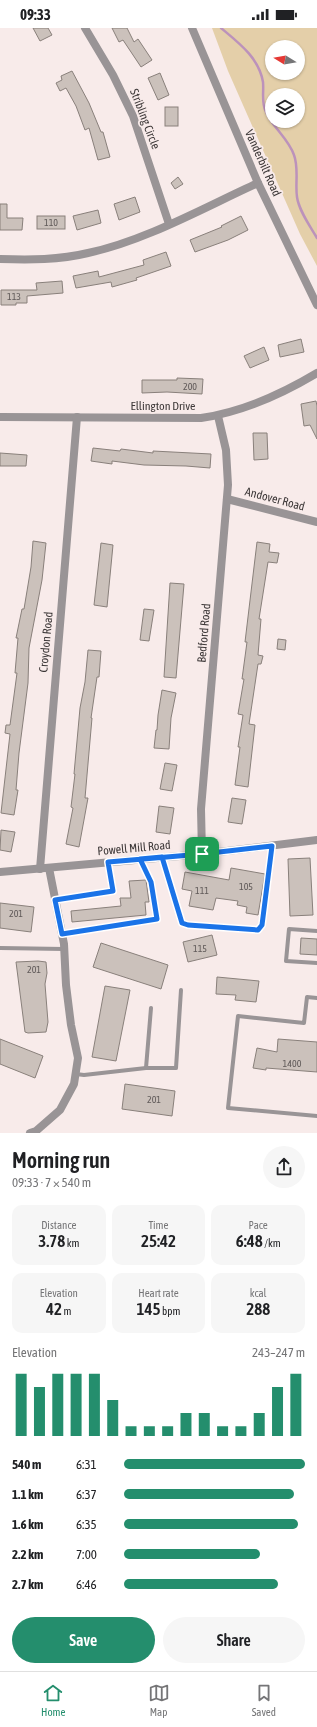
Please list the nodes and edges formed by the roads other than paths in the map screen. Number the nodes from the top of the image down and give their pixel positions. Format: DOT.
graph roads {
  1 [pos="85,28"];
  2 [pos="192,28"];
  3 [pos="258,183"];
  4 [pos="169,224"];
  5 [pos="0,259"];
  6 [pos="317,305"];
  7 [pos="317,373"];
  8 [pos="218,416"];
  9 [pos="0,417"];
  10 [pos="77,418"];
  11 [pos="227,499"];
  12 [pos="317,522"];
  13 [pos="317,840"];
  14 [pos="272,846"];
  15 [pos="202,854"];
  16 [pos="162,857"];
  17 [pos="140,859"];
  18 [pos="108,862"];
  19 [pos="49,868"];
  20 [pos="40,869"];
  21 [pos="0,872"];
  22 [pos="55,900"];
  23 [pos="317,930"];
  24 [pos="62,934"];
  25 [pos="0,948"];
  26 [pos="64,949"];
  27 [pos="317,963"];
  28 [pos="181,990"];
  29 [pos="317,998"];
  30 [pos="151,1008"];
  31 [pos="146,1068"];
  32 [pos="75,1074"];
  33 [pos="317,1116"];
  34 [pos="30,1133"];
  1 -- 4 [label="street, Stribling Circle"];
  2 -- 3 [label="street, Vanderbilt Road"];
  3 -- 4 [label="street"];
  3 -- 6 [label="street, Vanderbilt Road"];
  4 -- 5 [label="street"];
  7 -- 8 [label="street, Ellington Drive"];
  8 -- 10 [label="street, Ellington Drive"];
  8 -- 11 [label="street, Bedford Road"];
  9 -- 10 [label="street, Ellington Drive"];
  10 -- 20 [label="street, Croydon Road"];
  11 -- 12 [label="street, Andover Road"];
  11 -- 15 [label="street, Bedford Road"];
  13 -- 14 [label="street, Powell Mill Road"];
  14 -- 15 [label="street, Powell Mill Road"];
  14 -- 16 [label="lane"];
  15 -- 16 [label="street, Powell Mill Road"];
  16 -- 17 [label="street, Powell Mill Road"];
  17 -- 18 [label="street, Powell Mill Road"];
  17 -- 24 [label="lane"];
  18 -- 19 [label="street, Powell Mill Road"];
  18 -- 22 [label="lane"];
  19 -- 20 [label="street, Powell Mill Road"];
  19 -- 22 [label="street"];
  20 -- 21 [label="street, Powell Mill Road"];
  22 -- 24 [label="street"];
  23 -- 27 [label="lane"];
  24 -- 26 [label="street"];
  25 -- 26 [label="lane"];
  26 -- 32 [label="street"];
  28 -- 31 [label="lane"];
  29 -- 33 [label="lane"];
  30 -- 31 [label="lane"];
  31 -- 32 [label="lane"];
  32 -- 34 [label="street"];
}
